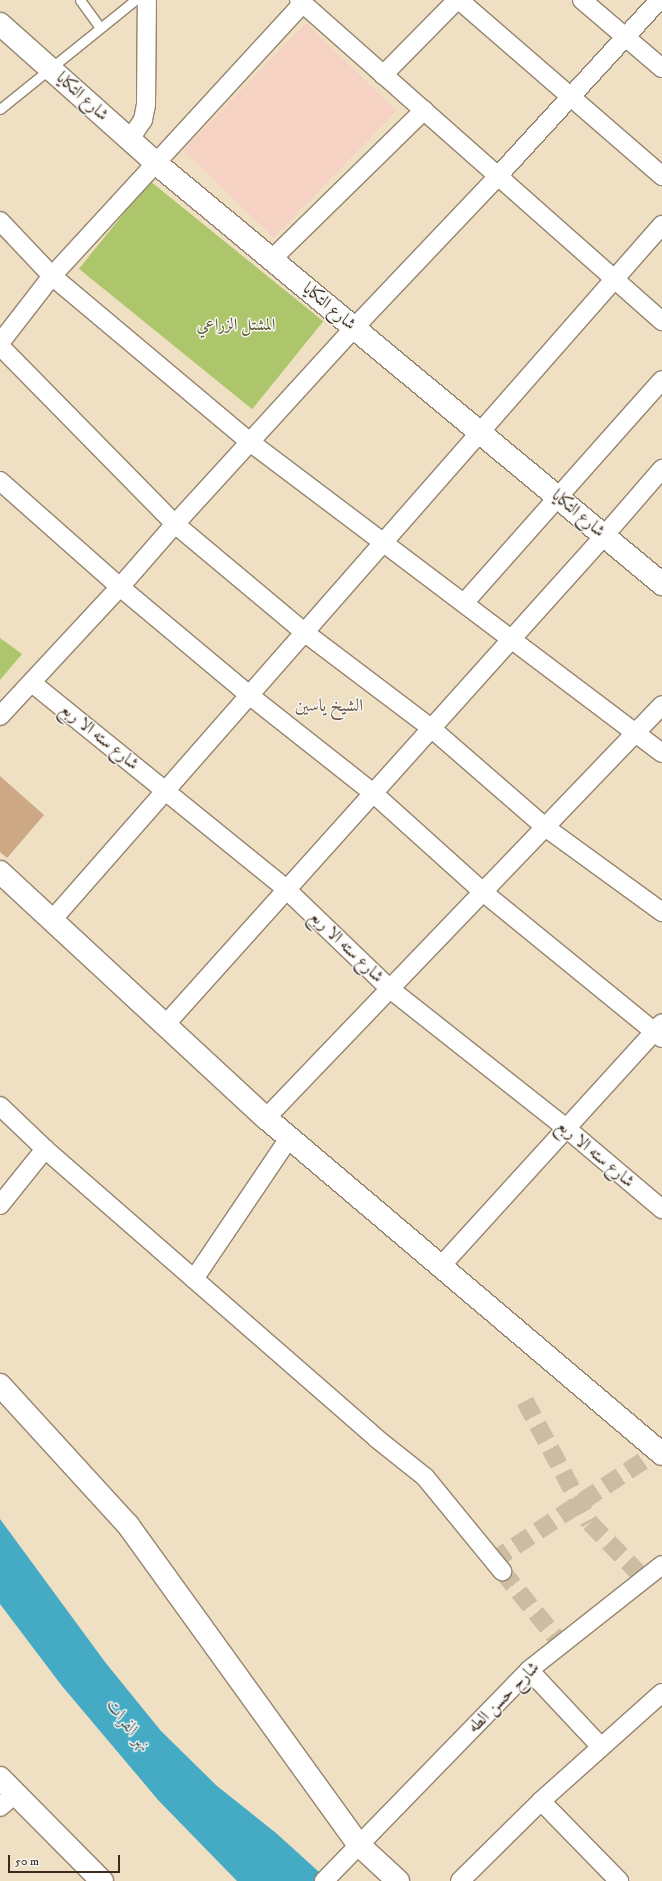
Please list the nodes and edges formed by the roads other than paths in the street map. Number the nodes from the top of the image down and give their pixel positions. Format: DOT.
graph roads {
  1 [pos="80,0"];
  2 [pos="135,0"];
  3 [pos="147,0"];
  4 [pos="458,0"];
  5 [pos="582,0"];
  6 [pos="659,0"];
  7 [pos="301,2"];
  8 [pos="0,24"];
  9 [pos="100,28"];
  10 [pos="625,37"];
  11 [pos="662,68"];
  12 [pos="50,69"];
  13 [pos="383,75"];
  14 [pos="570,97"];
  15 [pos="0,109"];
  16 [pos="424,110"];
  17 [pos="130,139"];
  18 [pos="157,164"];
  19 [pos="498,176"];
  20 [pos="662,176"];
  21 [pos="0,221"];
  22 [pos="662,225"];
  23 [pos="272,259"];
  24 [pos="52,276"];
  25 [pos="614,278"];
  26 [pos="662,321"];
  27 [pos="354,328"];
  28 [pos="0,343"];
  29 [pos="0,346"];
  30 [pos="662,380"];
  31 [pos="480,432"];
  32 [pos="250,442"];
  33 [pos="662,469"];
  34 [pos="0,481"];
  35 [pos="558,497"];
  36 [pos="175,524"];
  37 [pos="604,536"];
  38 [pos="383,542"];
  39 [pos="662,584"];
  40 [pos="120,587"];
  41 [pos="464,603"];
  42 [pos="304,632"];
  43 [pos="512,639"];
  44 [pos="32,683"];
  45 [pos="250,695"];
  46 [pos="662,705"];
  47 [pos="0,716"];
  48 [pos="431,728"];
  49 [pos="636,733"];
  50 [pos="662,753"];
  51 [pos="165,791"];
  52 [pos="373,793"];
  53 [pos="545,827"];
  54 [pos="0,872"];
  55 [pos="286,889"];
  56 [pos="483,892"];
  57 [pos="662,912"];
  58 [pos="52,920"];
  59 [pos="390,989"];
  60 [pos="165,1025"];
  61 [pos="659,1031"];
  62 [pos="0,1106"];
  63 [pos="266,1118"];
  64 [pos="566,1128"];
  65 [pos="290,1138"];
  66 [pos="45,1149"];
  67 [pos="659,1202"];
  68 [pos="0,1205"];
  69 [pos="441,1266"];
  70 [pos="194,1279"];
  71 [pos="0,1385"];
  72 [pos="661,1451"];
  73 [pos="662,1565"];
  74 [pos="502,1571"];
  75 [pos="529,1670"];
  76 [pos="662,1693"];
  77 [pos="601,1748"];
  78 [pos="0,1778"];
  79 [pos="8,1801"];
  80 [pos="541,1801"];
  81 [pos="359,1845"];
  82 [pos="102,1881"];
  83 [pos="324,1881"];
  84 [pos="398,1881"];
  85 [pos="460,1881"];
  86 [pos="619,1881"];
  1 -- 9 [label="lane"];
  2 -- 9 [label="lane"];
  3 -- 17 [label="street"];
  4 -- 13 [label="street"];
  4 -- 14 [label="street"];
  5 -- 10 [label="street"];
  6 -- 10 [label="street"];
  7 -- 13 [label="street"];
  7 -- 18 [label="street"];
  8 -- 12 [label="street, شارع التكايا"];
  9 -- 12 [label="lane"];
  10 -- 11 [label="street"];
  10 -- 14 [label="street"];
  12 -- 15 [label="lane"];
  12 -- 17 [label="street, شارع التكايا"];
  13 -- 16 [label="street"];
  14 -- 19 [label="street"];
  14 -- 20 [label="street"];
  16 -- 19 [label="street"];
  16 -- 23 [label="street"];
  17 -- 18 [label="street, شارع التكايا"];
  18 -- 23 [label="street, شارع التكايا"];
  18 -- 24 [label="street"];
  19 -- 25 [label="street"];
  19 -- 27 [label="street"];
  21 -- 24 [label="street"];
  22 -- 25 [label="street"];
  23 -- 27 [label="street, شارع التكايا"];
  24 -- 28 [label="street"];
  24 -- 32 [label="street"];
  25 -- 26 [label="street"];
  25 -- 31 [label="street"];
  27 -- 31 [label="street, شارع التكايا"];
  27 -- 32 [label="street"];
  29 -- 36 [label="street"];
  30 -- 35 [label="street"];
  31 -- 35 [label="street, شارع التكايا"];
  31 -- 38 [label="street"];
  32 -- 36 [label="street"];
  32 -- 38 [label="street"];
  33 -- 37 [label="street"];
  34 -- 40 [label="street"];
  35 -- 37 [label="street, شارع التكايا"];
  35 -- 41 [label="street"];
  36 -- 40 [label="street"];
  36 -- 42 [label="street"];
  37 -- 39 [label="street, شارع التكايا"];
  37 -- 43 [label="street"];
  38 -- 41 [label="street"];
  38 -- 42 [label="street"];
  40 -- 44 [label="street"];
  40 -- 45 [label="street"];
  41 -- 43 [label="street"];
  42 -- 45 [label="street"];
  42 -- 48 [label="street"];
  43 -- 48 [label="street"];
  43 -- 49 [label="street"];
  44 -- 47 [label="street"];
  44 -- 51 [label="street, شارع سته الا ربع"];
  45 -- 51 [label="street"];
  45 -- 52 [label="street"];
  46 -- 49 [label="street"];
  48 -- 52 [label="street"];
  48 -- 53 [label="street"];
  49 -- 50 [label="street"];
  49 -- 53 [label="street"];
  51 -- 55 [label="street, شارع سته الا ربع"];
  51 -- 58 [label="street"];
  52 -- 55 [label="street"];
  52 -- 56 [label="street"];
  53 -- 56 [label="street"];
  53 -- 57 [label="street"];
  54 -- 58 [label="street"];
  55 -- 59 [label="street, شارع سته الا ربع"];
  55 -- 60 [label="street"];
  56 -- 59 [label="street"];
  56 -- 61 [label="street"];
  58 -- 60 [label="street"];
  59 -- 63 [label="street"];
  59 -- 64 [label="street, شارع سته الا ربع"];
  60 -- 63 [label="street"];
  61 -- 64 [label="street"];
  62 -- 66 [label="street"];
  63 -- 65 [label="street"];
  64 -- 67 [label="street, شارع سته الا ربع"];
  64 -- 69 [label="street"];
  65 -- 69 [label="street"];
  65 -- 70 [label="street"];
  66 -- 68 [label="street"];
  66 -- 70 [label="street"];
  69 -- 72 [label="street"];
  70 -- 74 [label="street"];
  71 -- 81 [label="street"];
  73 -- 75 [label="street, شارح حسن الطه"];
  75 -- 77 [label="street"];
  75 -- 81 [label="street, شارح حسن الطه"];
  76 -- 77 [label="street"];
  77 -- 80 [label="street"];
  78 -- 79 [label="street"];
  79 -- 82 [label="street"];
  80 -- 85 [label="street"];
  80 -- 86 [label="street"];
  81 -- 83 [label="street, شارح حسن الطه"];
  81 -- 84 [label="street"];
}
